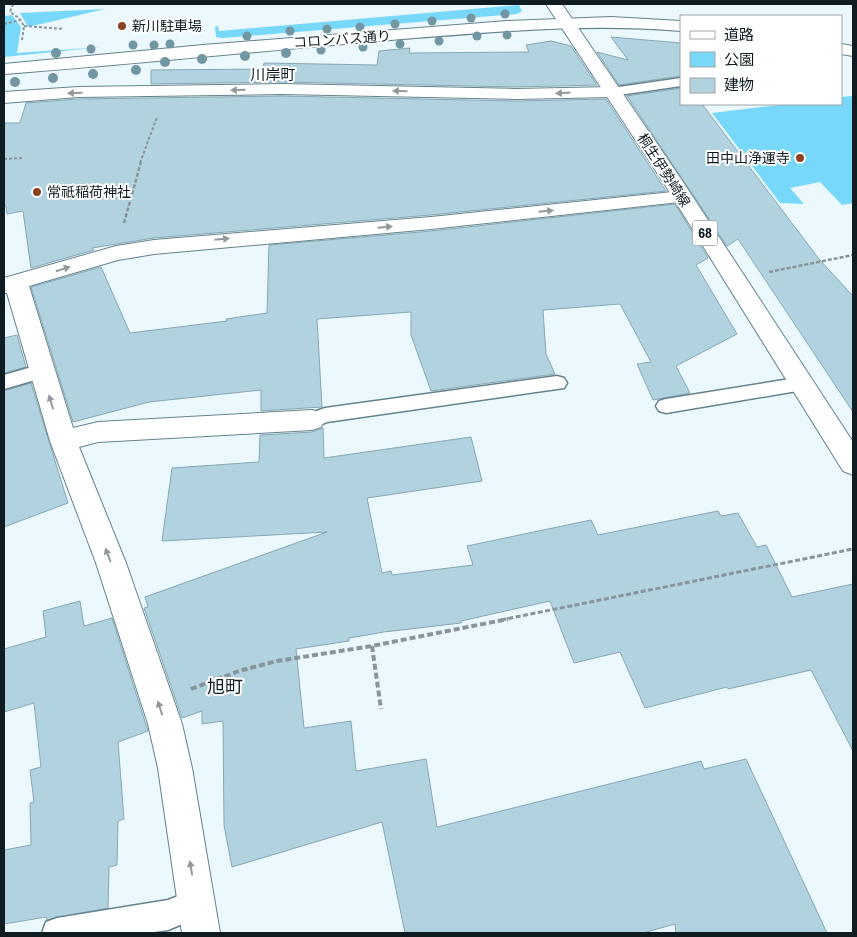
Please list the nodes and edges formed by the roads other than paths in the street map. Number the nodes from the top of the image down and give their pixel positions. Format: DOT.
graph roads {
  1 [pos="554,4"];
  2 [pos="566,21"];
  3 [pos="680,26"];
  4 [pos="4,69"];
  5 [pos="680,82"];
  6 [pos="612,92"];
  7 [pos="4,98"];
  8 [pos="682,197"];
  9 [pos="10,284"];
  10 [pos="42,371"];
  11 [pos="4,382"];
  12 [pos="557,383"];
  13 [pos="802,384"];
  14 [pos="666,406"];
  15 [pos="312,420"];
  16 [pos="63,441"];
  17 [pos="853,464"];
  18 [pos="199,919"];
  19 [pos="57,933"];
  1 -- 2 [label="street, 桐生伊勢崎線 / 68"];
  2 -- 3 [label="street, コロンバス通り"];
  2 -- 4 [label="street, コロンバス通り"];
  2 -- 6 [label="street, 桐生伊勢崎線 / 68"];
  5 -- 6 [label="lane"];
  6 -- 7 [label="street, one-way"];
  6 -- 8 [label="street, 桐生伊勢崎線 / 68"];
  9 -- 8 [label="street, one-way"];
  8 -- 13 [label="street, 桐生伊勢崎線 / 68"];
  9 -- 10 [label="street"];
  10 -- 11 [label="lane"];
  16 -- 10 [label="street, one-way"];
  12 -- 15 [label="lane"];
  13 -- 14 [label="lane"];
  13 -- 17 [label="street, 桐生伊勢崎線 / 68"];
  15 -- 16 [label="street"];
  18 -- 16 [label="street, one-way"];
  18 -- 19 [label="lane"];
}
